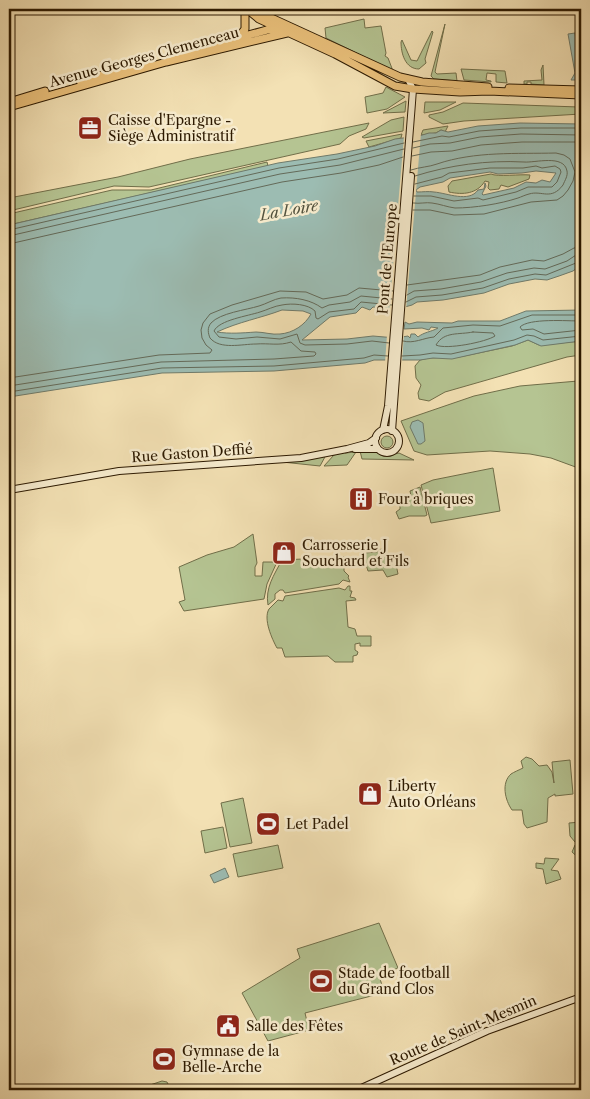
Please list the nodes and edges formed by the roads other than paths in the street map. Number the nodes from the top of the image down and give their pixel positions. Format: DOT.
graph roads {
  1 [pos="246,9"];
  2 [pos="254,9"];
  3 [pos="288,29"];
  4 [pos="238,38"];
  5 [pos="231,46"];
  6 [pos="351,63"];
  7 [pos="479,87"];
  8 [pos="415,90"];
  9 [pos="581,93"];
  10 [pos="9,102"];
  11 [pos="9,107"];
  12 [pos="383,430"];
  13 [pos="392,431"];
  14 [pos="376,438"];
  15 [pos="346,449"];
  16 [pos="378,449"];
  17 [pos="9,490"];
  18 [pos="581,997"];
  19 [pos="357,1090"];
  1 -- 3 [label="main road"];
  1 -- 4 [label="main road"];
  2 -- 3 [label="main road"];
  3 -- 4 [label="main road, Avenue Georges Clemenceau"];
  3 -- 5 [label="main road, Avenue Georges Clemenceau"];
  3 -- 5 [label="main road"];
  3 -- 6 [label="main road"];
  3 -- 8 [label="main road"];
  4 -- 10 [label="main road, Avenue Georges Clemenceau"];
  5 -- 11 [label="main road, Avenue Georges Clemenceau"];
  6 -- 8 [label="main road"];
  6 -- 8 [label="main road"];
  7 -- 8 [label="main road"];
  7 -- 8 [label="main road"];
  7 -- 9 [label="main road"];
  8 -- 9 [label="main road"];
  8 -- 12 [label="main road, Pont de l'Europe"];
  8 -- 13 [label="main road"];
  12 -- 13 [label="main road"];
  12 -- 14 [label="main road"];
  13 -- 16 [label="main road"];
  14 -- 15 [label="main road, Rue Gaston Deffié"];
  14 -- 16 [label="main road"];
  15 -- 16 [label="main road"];
  15 -- 17 [label="main road, Rue Gaston Deffié"];
  18 -- 19 [label="main road, Route de Saint-Mesmin"];
}
